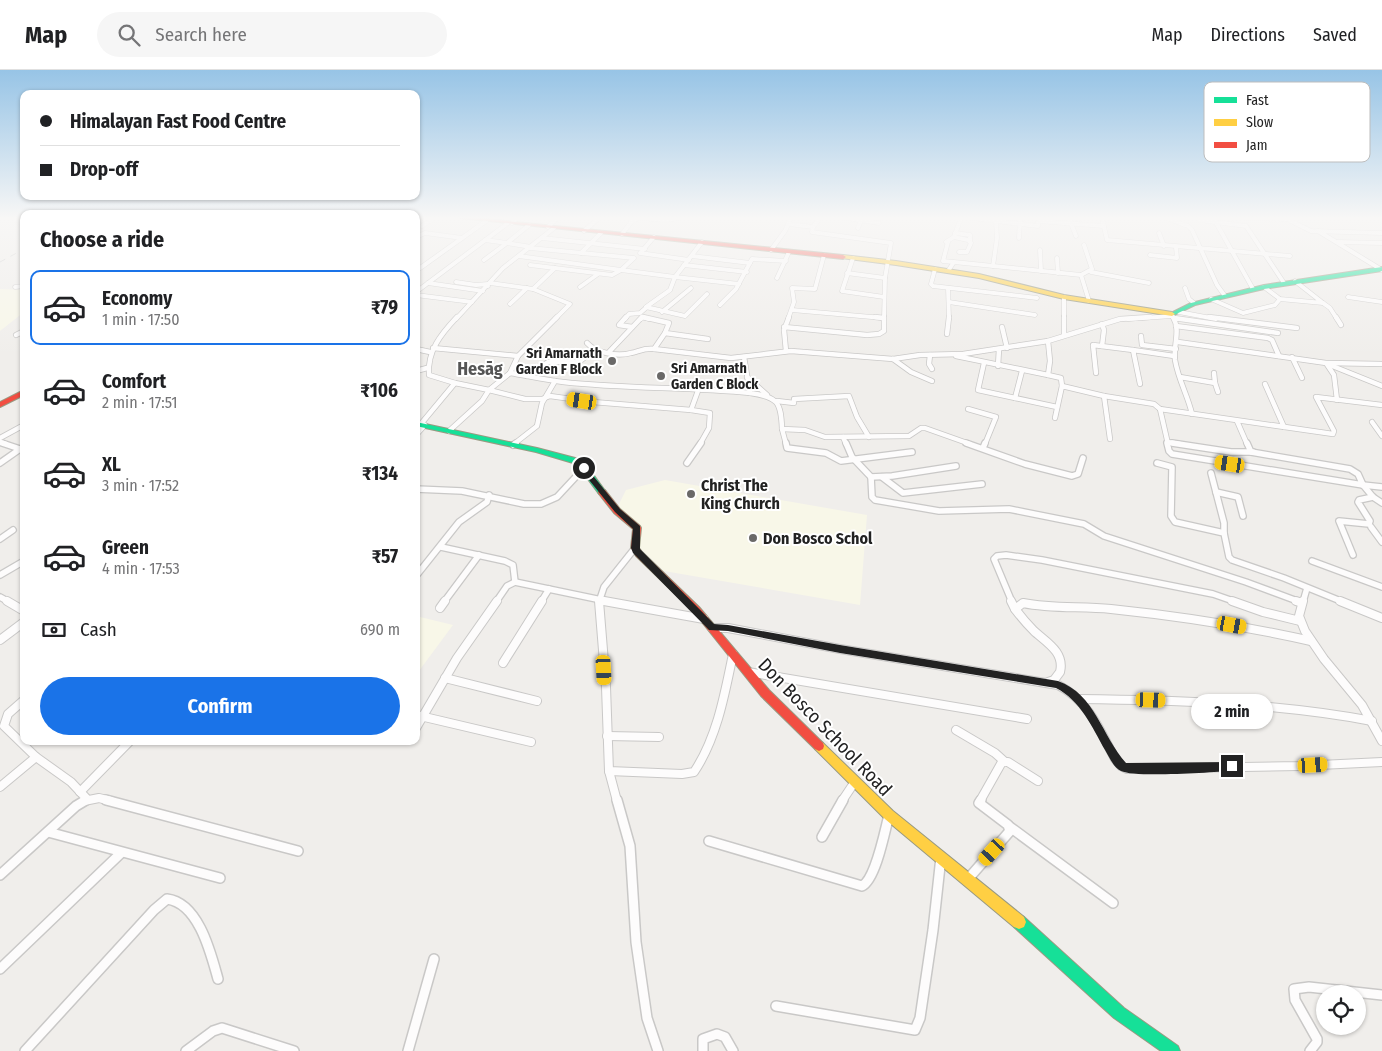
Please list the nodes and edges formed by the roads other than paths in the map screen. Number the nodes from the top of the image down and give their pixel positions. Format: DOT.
graph roads {
  1 [pos="750,263"];
  2 [pos="453,264"];
  3 [pos="508,264"];
  4 [pos="576,264"];
  5 [pos="628,264"];
  6 [pos="783,264"];
  7 [pos="822,264"];
  8 [pos="851,264"];
  9 [pos="888,264"];
  10 [pos="900,264"];
  11 [pos="952,264"];
  12 [pos="971,264"];
  13 [pos="1040,264"];
  14 [pos="1057,264"];
  15 [pos="1091,264"];
  16 [pos="1207,264"];
  17 [pos="1238,264"];
  18 [pos="1270,264"];
  19 [pos="1369,264"];
  20 [pos="530,265"];
  21 [pos="684,266"];
  22 [pos="993,266"];
  23 [pos="555,268"];
  24 [pos="935,269"];
  25 [pos="621,270"];
  26 [pos="948,271"];
  27 [pos="1040,271"];
  28 [pos="1380,271"];
  29 [pos="747,272"];
  30 [pos="1091,272"];
  31 [pos="847,273"];
  32 [pos="1058,273"];
  33 [pos="598,274"];
  34 [pos="1081,275"];
  35 [pos="675,277"];
  36 [pos="777,278"];
  37 [pos="885,278"];
  38 [pos="1295,281"];
  39 [pos="456,282"];
  40 [pos="1149,282"];
  41 [pos="428,283"];
  42 [pos="1284,283"];
  43 [pos="489,284"];
  44 [pos="739,284"];
  45 [pos="20,286"];
  46 [pos="1264,286"];
  47 [pos="15,287"];
  48 [pos="580,287"];
  49 [pos="527,288"];
  50 [pos="533,288"];
  51 [pos="691,288"];
  52 [pos="948,288"];
  53 [pos="1185,288"];
  54 [pos="1253,289"];
  55 [pos="420,290"];
  56 [pos="483,291"];
  57 [pos="420,294"];
  58 [pos="707,294"];
  59 [pos="1225,296"];
  60 [pos="884,297"];
  61 [pos="1064,297"];
  62 [pos="1348,297"];
  63 [pos="1037,298"];
  64 [pos="1212,299"];
  65 [pos="1280,299"];
  66 [pos="1090,301"];
  67 [pos="472,302"];
  68 [pos="949,302"];
  69 [pos="1382,302"];
  70 [pos="1194,303"];
  71 [pos="1323,303"];
  72 [pos="510,304"];
  73 [pos="720,305"];
  74 [pos="647,308"];
  75 [pos="792,310"];
  76 [pos="663,312"];
  77 [pos="1035,315"];
  78 [pos="1174,315"];
  79 [pos="655,318"];
  80 [pos="883,318"];
  81 [pos="1102,324"];
  82 [pos="1176,326"];
  83 [pos="1341,326"];
  84 [pos="632,327"];
  85 [pos="784,327"];
  86 [pos="1002,327"];
  87 [pos="1297,328"];
  88 [pos="20,332"];
  89 [pos="665,333"];
  90 [pos="1278,333"];
  91 [pos="16,334"];
  92 [pos="947,334"];
  93 [pos="1064,335"];
  94 [pos="1141,336"];
  95 [pos="708,339"];
  96 [pos="1048,341"];
  97 [pos="1178,342"];
  98 [pos="587,343"];
  99 [pos="1102,346"];
  100 [pos="1006,348"];
  101 [pos="420,349"];
  102 [pos="654,349"];
  103 [pos="999,349"];
  104 [pos="1176,349"];
  105 [pos="432,350"];
  106 [pos="594,350"];
  107 [pos="1133,350"];
  108 [pos="786,351"];
  109 [pos="609,352"];
  110 [pos="930,354"];
  111 [pos="952,354"];
  112 [pos="518,356"];
  113 [pos="1174,356"];
  114 [pos="1279,356"];
  115 [pos="1292,357"];
  116 [pos="744,358"];
  117 [pos="893,359"];
  118 [pos="984,363"];
  119 [pos="1328,364"];
  120 [pos="1382,364"];
  121 [pos="998,366"];
  122 [pos="427,368"];
  123 [pos="932,369"];
  124 [pos="420,370"];
  125 [pos="1022,371"];
  126 [pos="510,373"];
  127 [pos="1214,373"];
  128 [pos="1096,374"];
  129 [pos="1048,375"];
  130 [pos="527,376"];
  131 [pos="1180,377"];
  132 [pos="747,378"];
  133 [pos="1302,378"];
  134 [pos="556,381"];
  135 [pos="932,381"];
  136 [pos="1215,382"];
  137 [pos="455,383"];
  138 [pos="1140,384"];
  139 [pos="1265,384"];
  140 [pos="1062,386"];
  141 [pos="1382,386"];
  142 [pos="699,388"];
  143 [pos="20,389"];
  144 [pos="489,390"];
  145 [pos="1218,392"];
  146 [pos="750,393"];
  147 [pos="20,394"];
  148 [pos="767,395"];
  149 [pos="1104,396"];
  150 [pos="546,397"];
  151 [pos="1015,398"];
  152 [pos="1337,400"];
  153 [pos="0,401"];
  154 [pos="777,401"];
  155 [pos="1382,405"];
  156 [pos="0,406"];
  157 [pos="1057,407"];
  158 [pos="968,409"];
  159 [pos="1160,409"];
  160 [pos="691,410"];
  161 [pos="1192,414"];
  162 [pos="1055,418"];
  163 [pos="1237,421"];
  164 [pos="1372,422"];
  165 [pos="420,425"];
  166 [pos="1284,427"];
  167 [pos="20,428"];
  168 [pos="782,429"];
  169 [pos="449,431"];
  170 [pos="1382,436"];
  171 [pos="843,437"];
  172 [pos="869,437"];
  173 [pos="0,440"];
  174 [pos="1110,440"];
  175 [pos="1168,442"];
  176 [pos="514,445"];
  177 [pos="983,448"];
  178 [pos="912,452"];
  179 [pos="1253,452"];
  180 [pos="1083,458"];
  181 [pos="854,459"];
  182 [pos="1157,462"];
  183 [pos="0,463"];
  184 [pos="687,463"];
  185 [pos="956,466"];
  186 [pos="584,468"];
  187 [pos="1211,474"];
  188 [pos="871,477"];
  189 [pos="882,477"];
  190 [pos="982,484"];
  191 [pos="1363,485"];
  192 [pos="1382,488"];
  193 [pos="420,489"];
  194 [pos="1216,492"];
  195 [pos="489,495"];
  196 [pos="1373,497"];
  197 [pos="1382,503"];
  198 [pos="1243,516"];
  199 [pos="1369,526"];
  200 [pos="13,530"];
  201 [pos="1382,530"];
  202 [pos="1224,533"];
  203 [pos="0,539"];
  204 [pos="1382,542"];
  205 [pos="441,547"];
  206 [pos="635,548"];
  207 [pos="479,555"];
  208 [pos="1353,555"];
  209 [pos="1312,562"];
  210 [pos="20,563"];
  211 [pos="420,571"];
  212 [pos="0,575"];
  213 [pos="515,582"];
  214 [pos="1382,587"];
  215 [pos="1307,588"];
  216 [pos="549,589"];
  217 [pos="0,597"];
  218 [pos="599,600"];
  219 [pos="1302,603"];
  220 [pos="440,608"];
  221 [pos="20,609"];
  222 [pos="1015,609"];
  223 [pos="1382,618"];
  224 [pos="704,620"];
  225 [pos="1300,621"];
  226 [pos="20,625"];
  227 [pos="712,628"];
  228 [pos="0,640"];
  229 [pos="1311,641"];
  230 [pos="733,654"];
  231 [pos="503,663"];
  232 [pos="748,672"];
  233 [pos="445,678"];
  234 [pos="1045,682"];
  235 [pos="1078,699"];
  236 [pos="538,701"];
  237 [pos="20,703"];
  238 [pos="420,715"];
  239 [pos="420,716"];
  240 [pos="3,718"];
  241 [pos="1027,719"];
  242 [pos="1372,721"];
  243 [pos="956,730"];
  244 [pos="607,736"];
  245 [pos="659,738"];
  246 [pos="1382,741"];
  247 [pos="20,742"];
  248 [pos="531,742"];
  249 [pos="24,745"];
  250 [pos="126,745"];
  251 [pos="36,757"];
  252 [pos="1005,762"];
  253 [pos="1382,762"];
  254 [pos="609,771"];
  255 [pos="1038,781"];
  256 [pos="854,783"];
  257 [pos="0,787"];
  258 [pos="80,792"];
  259 [pos="87,799"];
  260 [pos="888,816"];
  261 [pos="1010,827"];
  262 [pos="48,832"];
  263 [pos="822,837"];
  264 [pos="709,841"];
  265 [pos="298,851"];
  266 [pos="121,853"];
  267 [pos="941,857"];
  268 [pos="0,875"];
  269 [pos="220,878"];
  270 [pos="968,879"];
  271 [pos="1112,903"];
  272 [pos="434,959"];
  273 [pos="0,969"];
  274 [pos="218,979"];
  275 [pos="1382,995"];
  276 [pos="776,1006"];
  277 [pos="25,1051"];
  278 [pos="186,1051"];
  279 [pos="294,1051"];
  280 [pos="408,1051"];
  281 [pos="658,1051"];
  282 [pos="703,1051"];
  283 [pos="733,1051"];
  284 [pos="1173,1051"];
  285 [pos="1310,1051"];
  1 -- 29 [label="street"];
  2 -- 41 [label="street"];
  3 -- 43 [label="street"];
  4 -- 25 [label="street"];
  5 -- 25 [label="street"];
  6 -- 36 [label="street"];
  7 -- 75 [label="street"];
  8 -- 31 [label="street"];
  9 -- 37 [label="street"];
  10 -- 24 [label="street"];
  11 -- 26 [label="street"];
  12 -- 22 [label="street"];
  13 -- 27 [label="street"];
  14 -- 32 [label="street"];
  15 -- 30 [label="street"];
  16 -- 59 [label="street"];
  17 -- 54 [label="street"];
  18 -- 42 [label="street"];
  19 -- 28 [label="street"];
  20 -- 23 [label="street"];
  21 -- 29 [label="street"];
  21 -- 35 [label="street"];
  22 -- 27 [label="street"];
  23 -- 33 [label="street"];
  23 -- 50 [label="street"];
  24 -- 26 [label="street"];
  24 -- 52 [label="street"];
  25 -- 33 [label="street"];
  25 -- 35 [label="street"];
  26 -- 61 [label="street"];
  27 -- 32 [label="street"];
  28 -- 38 [label="street"];
  29 -- 44 [label="street"];
  30 -- 34 [label="street"];
  30 -- 40 [label="street"];
  31 -- 37 [label="street"];
  31 -- 60 [label="street"];
  32 -- 34 [label="street"];
  33 -- 48 [label="street"];
  34 -- 66 [label="street"];
  35 -- 44 [label="street"];
  35 -- 74 [label="street"];
  37 -- 60 [label="street"];
  38 -- 42 [label="street"];
  38 -- 71 [label="street"];
  39 -- 43 [label="street"];
  41 -- 55 [label="street"];
  41 -- 56 [label="street"];
  42 -- 46 [label="street"];
  43 -- 49 [label="street"];
  43 -- 56 [label="street"];
  44 -- 73 [label="street"];
  45 -- 47 [label="street"];
  46 -- 54 [label="street"];
  46 -- 65 [label="street"];
  49 -- 50 [label="street"];
  49 -- 72 [label="street"];
  50 -- 112 [label="street"];
  51 -- 76 [label="street"];
  52 -- 63 [label="street"];
  52 -- 68 [label="street"];
  53 -- 70 [label="street"];
  54 -- 59 [label="street"];
  56 -- 67 [label="street"];
  57 -- 67 [label="street"];
  58 -- 76 [label="street"];
  59 -- 64 [label="street"];
  60 -- 80 [label="street"];
  61 -- 66 [label="street"];
  61 -- 93 [label="street"];
  62 -- 69 [label="street"];
  64 -- 65 [label="street"];
  64 -- 70 [label="street"];
  65 -- 71 [label="street"];
  66 -- 78 [label="street"];
  67 -- 105 [label="street"];
  68 -- 77 [label="street"];
  68 -- 92 [label="street"];
  70 -- 78 [label="street"];
  71 -- 83 [label="street"];
  74 -- 76 [label="street"];
  74 -- 84 [label="street"];
  75 -- 80 [label="street"];
  75 -- 85 [label="street"];
  76 -- 79 [label="street"];
  78 -- 81 [label="street"];
  78 -- 82 [label="street"];
  78 -- 87 [label="street"];
  78 -- 90 [label="street"];
  79 -- 84 [label="street"];
  79 -- 89 [label="street"];
  80 -- 85 [label="street"];
  81 -- 93 [label="street"];
  81 -- 99 [label="street"];
  82 -- 97 [label="street"];
  82 -- 114 [label="street"];
  84 -- 109 [label="street"];
  85 -- 108 [label="street"];
  86 -- 100 [label="street"];
  88 -- 91 [label="street"];
  89 -- 95 [label="street"];
  89 -- 102 [label="street"];
  93 -- 96 [label="street"];
  94 -- 104 [label="street"];
  96 -- 100 [label="street"];
  96 -- 129 [label="street"];
  97 -- 104 [label="street"];
  97 -- 114 [label="street"];
  98 -- 106 [label="street"];
  99 -- 107 [label="street"];
  99 -- 128 [label="street"];
  100 -- 103 [label="street"];
  101 -- 105 [label="street"];
  102 -- 109 [label="street"];
  102 -- 116 [label="street"];
  103 -- 111 [label="street"];
  103 -- 121 [label="street"];
  104 -- 113 [label="street"];
  105 -- 112 [label="street"];
  105 -- 122 [label="street"];
  106 -- 109 [label="street"];
  106 -- 130 [label="street"];
  107 -- 113 [label="street"];
  107 -- 138 [label="street"];
  108 -- 116 [label="street"];
  108 -- 117 [label="street"];
  110 -- 111 [label="street"];
  110 -- 117 [label="street"];
  110 -- 123 [label="street"];
  111 -- 118 [label="street"];
  112 -- 126 [label="street"];
  113 -- 131 [label="street"];
  114 -- 115 [label="street"];
  115 -- 119 [label="street"];
  115 -- 133 [label="street"];
  116 -- 132 [label="street"];
  117 -- 135 [label="street"];
  118 -- 121 [label="street"];
  118 -- 151 [label="street"];
  119 -- 120 [label="street"];
  119 -- 141 [label="street"];
  119 -- 152 [label="street"];
  121 -- 125 [label="street"];
  122 -- 124 [label="street"];
  122 -- 137 [label="street"];
  125 -- 129 [label="street"];
  125 -- 151 [label="street"];
  126 -- 130 [label="street"];
  126 -- 144 [label="street"];
  127 -- 136 [label="street"];
  129 -- 140 [label="street"];
  130 -- 134 [label="street"];
  131 -- 136 [label="street"];
  131 -- 161 [label="street"];
  132 -- 146 [label="street"];
  132 -- 148 [label="street"];
  134 -- 142 [label="street"];
  134 -- 150 [label="street"];
  136 -- 145 [label="street"];
  137 -- 144 [label="street"];
  137 -- 165 [label="street"];
  139 -- 166 [label="street"];
  140 -- 149 [label="street"];
  140 -- 157 [label="street"];
  142 -- 146 [label="street"];
  142 -- 160 [label="street"];
  143 -- 153 [label="street"];
  144 -- 150 [label="street"];
  144 -- 169 [label="street"];
  146 -- 148 [label="street"];
  147 -- 156 [label="street"];
  148 -- 154 [label="street"];
  149 -- 159 [label="street"];
  149 -- 174 [label="street"];
  150 -- 160 [label="street"];
  150 -- 176 [label="street"];
  151 -- 157 [label="street"];
  152 -- 155 [label="street"];
  152 -- 166 [label="street"];
  154 -- 168 [label="street"];
  154 -- 172 [label="street"];
  157 -- 162 [label="street"];
  158 -- 177 [label="street"];
  159 -- 161 [label="street"];
  159 -- 175 [label="street"];
  160 -- 184 [label="street"];
  161 -- 163 [label="street"];
  163 -- 166 [label="street"];
  163 -- 179 [label="street"];
  164 -- 170 [label="street"];
  165 -- 169 [label="street"];
  167 -- 173 [label="street"];
  168 -- 171 [label="street"];
  168 -- 181 [label="street"];
  169 -- 176 [label="street"];
  171 -- 172 [label="street"];
  171 -- 181 [label="street"];
  172 -- 177 [label="street"];
  173 -- 183 [label="street"];
  175 -- 179 [label="street"];
  175 -- 191 [label="street"];
  176 -- 186 [label="street"];
  177 -- 180 [label="street"];
  178 -- 181 [label="street"];
  179 -- 191 [label="street"];
  181 -- 188 [label="street"];
  182 -- 202 [label="street"];
  185 -- 189 [label="street"];
  186 -- 195 [label="street"];
  186 -- 206 [label="street"];
  187 -- 194 [label="street"];
  188 -- 189 [label="street"];
  188 -- 219 [label="street"];
  189 -- 190 [label="street"];
  191 -- 192 [label="street"];
  191 -- 196 [label="street"];
  193 -- 195 [label="street"];
  194 -- 198 [label="street"];
  194 -- 202 [label="street"];
  195 -- 205 [label="street"];
  196 -- 197 [label="street"];
  196 -- 199 [label="street"];
  199 -- 201 [label="street"];
  199 -- 204 [label="street"];
  199 -- 208 [label="street"];
  200 -- 203 [label="street"];
  202 -- 215 [label="street"];
  205 -- 207 [label="street"];
  205 -- 211 [label="street"];
  206 -- 218 [label="street"];
  206 -- 224 [label="street, Don Bosco School Road"];
  207 -- 213 [label="street"];
  207 -- 220 [label="street"];
  209 -- 214 [label="street"];
  210 -- 212 [label="street"];
  213 -- 216 [label="street"];
  213 -- 233 [label="street"];
  215 -- 219 [label="street"];
  215 -- 223 [label="street"];
  216 -- 218 [label="street"];
  216 -- 231 [label="street"];
  217 -- 221 [label="street"];
  218 -- 224 [label="street"];
  218 -- 244 [label="street"];
  219 -- 225 [label="street"];
  222 -- 225 [label="street"];
  222 -- 229 [label="street"];
  222 -- 234 [label="street"];
  224 -- 227 [label="street, Don Bosco School Road"];
  225 -- 229 [label="street"];
  226 -- 228 [label="street"];
  227 -- 230 [label="street, Don Bosco School Road"];
  227 -- 234 [label="street"];
  229 -- 242 [label="street"];
  230 -- 232 [label="street, Don Bosco School Road"];
  230 -- 254 [label="street"];
  232 -- 241 [label="street"];
  232 -- 256 [label="street, Don Bosco School Road"];
  233 -- 236 [label="street"];
  233 -- 238 [label="street"];
  234 -- 235 [label="street"];
  235 -- 242 [label="street"];
  235 -- 253 [label="street"];
  237 -- 240 [label="street"];
  239 -- 248 [label="street"];
  240 -- 247 [label="street"];
  242 -- 246 [label="street"];
  243 -- 252 [label="street"];
  244 -- 245 [label="street"];
  244 -- 254 [label="street"];
  249 -- 251 [label="street"];
  250 -- 258 [label="street"];
  251 -- 257 [label="street"];
  251 -- 258 [label="street"];
  252 -- 255 [label="street"];
  252 -- 261 [label="street"];
  254 -- 281 [label="street"];
  256 -- 260 [label="street, Don Bosco School Road"];
  256 -- 263 [label="street"];
  258 -- 259 [label="street"];
  259 -- 262 [label="street"];
  259 -- 265 [label="street"];
  260 -- 264 [label="street"];
  260 -- 267 [label="street, Don Bosco School Road"];
  261 -- 270 [label="street"];
  261 -- 271 [label="street"];
  262 -- 266 [label="street"];
  262 -- 268 [label="street"];
  266 -- 269 [label="street"];
  266 -- 273 [label="street"];
  267 -- 270 [label="street, Don Bosco School Road"];
  267 -- 276 [label="street"];
  270 -- 284 [label="street, Don Bosco School Road"];
  272 -- 280 [label="street"];
  274 -- 277 [label="street"];
  275 -- 285 [label="street"];
  278 -- 279 [label="street"];
  282 -- 283 [label="street"];
}
